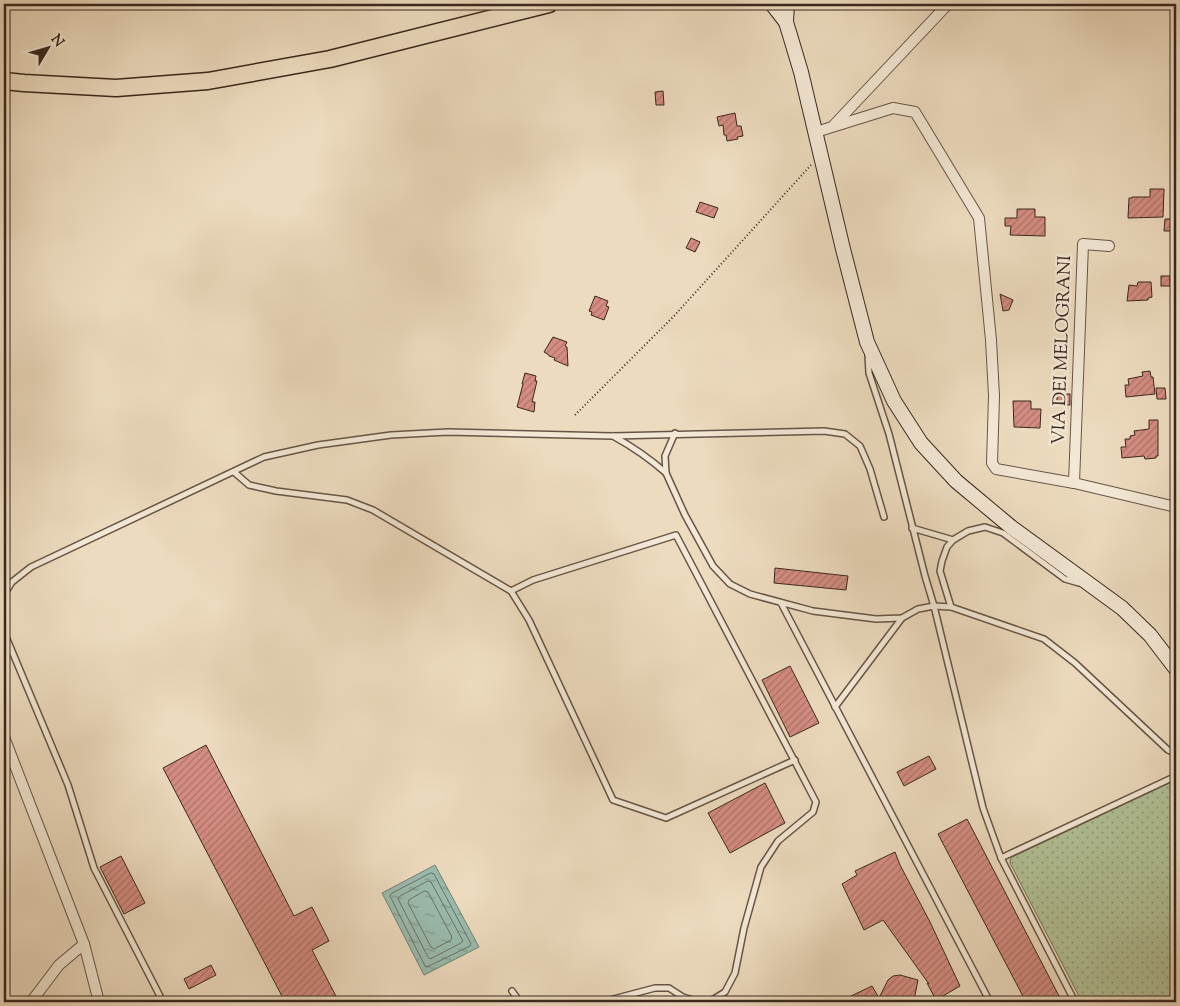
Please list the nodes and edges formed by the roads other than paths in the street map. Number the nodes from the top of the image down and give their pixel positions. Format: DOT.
graph roads {
  1 [pos="549,4"];
  2 [pos="772,4"];
  3 [pos="787,4"];
  4 [pos="948,4"];
  5 [pos="786,22"];
  6 [pos="4,81"];
  7 [pos="833,127"];
  8 [pos="816,132"];
  9 [pos="1109,246"];
  10 [pos="867,342"];
  11 [pos="675,433"];
  12 [pos="612,436"];
  13 [pos="234,472"];
  14 [pos="666,473"];
  15 [pos="1074,483"];
  16 [pos="1176,508"];
  17 [pos="884,517"];
  18 [pos="912,528"];
  19 [pos="954,540"];
  20 [pos="1092,586"];
  21 [pos="511,591"];
  22 [pos="4,595"];
  23 [pos="781,603"];
  24 [pos="934,606"];
  25 [pos="951,607"];
  26 [pos="902,618"];
  27 [pos="4,632"];
  28 [pos="1176,669"];
  29 [pos="835,707"];
  30 [pos="4,737"];
  31 [pos="1176,754"];
  32 [pos="795,760"];
  33 [pos="1176,776"];
  34 [pos="1001,858"];
  35 [pos="84,944"];
  36 [pos="512,991"];
  37 [pos="31,1002"];
  38 [pos="98,1002"];
  39 [pos="163,1002"];
  40 [pos="520,1002"];
  41 [pos="602,1002"];
  42 [pos="699,1002"];
  43 [pos="708,1002"];
  44 [pos="990,1002"];
  45 [pos="1075,1002"];
  1 -- 6 [label="main road"];
  2 -- 5 [label="main road"];
  3 -- 5 [label="main road"];
  4 -- 7 [label="street"];
  5 -- 8 [label="main road"];
  7 -- 8 [label="street"];
  7 -- 15 [label="street"];
  8 -- 10 [label="main road"];
  9 -- 15 [label="street, VIA DEI MELOGRANI"];
  10 -- 18 [label="lane"];
  10 -- 20 [label="main road"];
  11 -- 12 [label="lane"];
  11 -- 14 [label="lane"];
  11 -- 17 [label="lane"];
  12 -- 13 [label="lane"];
  12 -- 14 [label="lane"];
  13 -- 21 [label="lane"];
  13 -- 22 [label="lane"];
  14 -- 23 [label="lane"];
  15 -- 16 [label="street"];
  18 -- 19 [label="lane"];
  18 -- 24 [label="lane"];
  19 -- 20 [label="lane"];
  19 -- 25 [label="lane"];
  20 -- 28 [label="main road"];
  21 -- 32 [label="lane"];
  21 -- 32 [label="lane"];
  23 -- 26 [label="lane"];
  23 -- 29 [label="lane"];
  24 -- 25 [label="lane"];
  24 -- 26 [label="lane"];
  24 -- 34 [label="lane"];
  25 -- 31 [label="lane"];
  26 -- 29 [label="lane"];
  27 -- 39 [label="lane"];
  29 -- 44 [label="lane"];
  30 -- 35 [label="street"];
  32 -- 43 [label="lane"];
  33 -- 34 [label="lane"];
  34 -- 45 [label="lane"];
  35 -- 37 [label="street"];
  35 -- 38 [label="street"];
  36 -- 40 [label="lane"];
  41 -- 42 [label="lane"];
}
